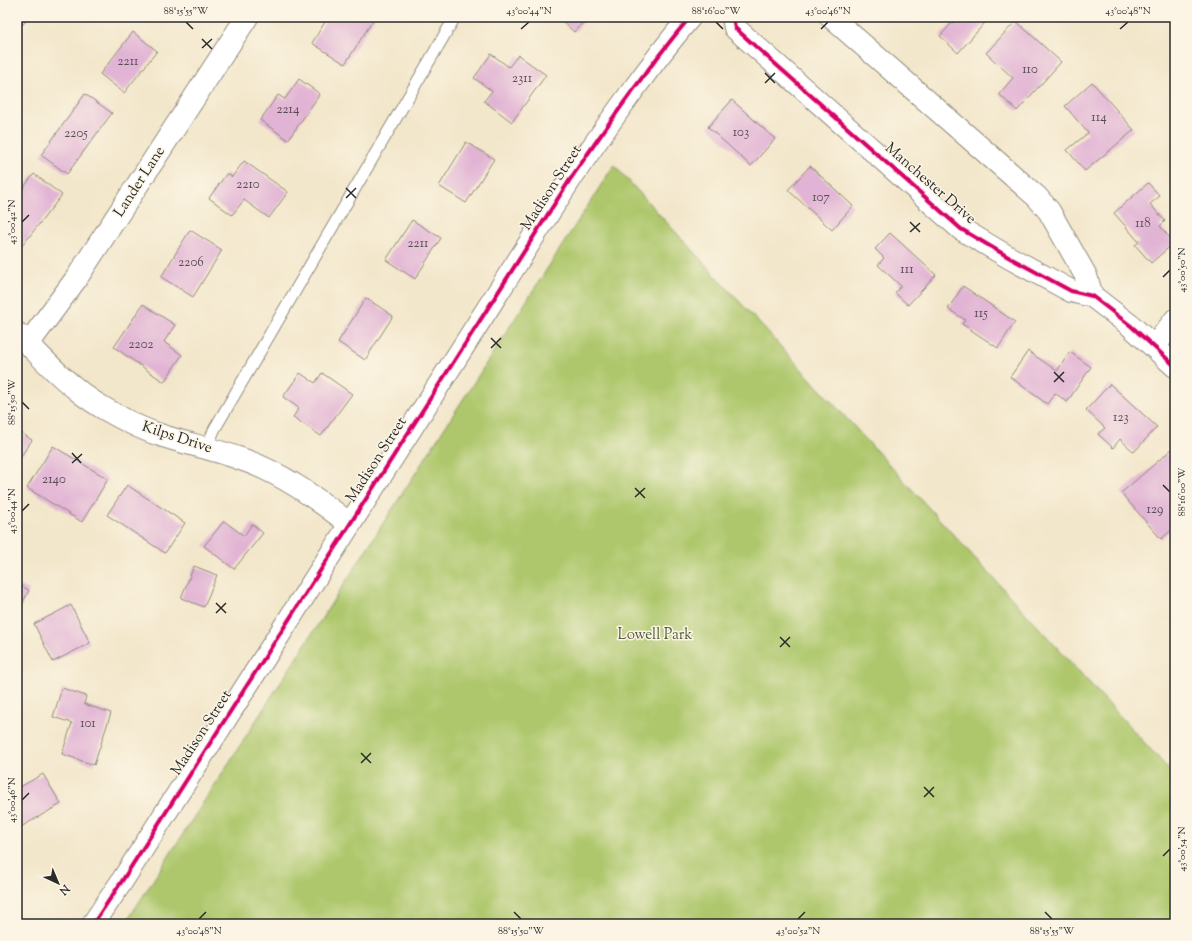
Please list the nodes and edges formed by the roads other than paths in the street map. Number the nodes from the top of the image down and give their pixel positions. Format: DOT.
graph roads {
  1 [pos="248,17"];
  2 [pos="455,17"];
  3 [pos="690,17"];
  4 [pos="733,17"];
  5 [pos="831,17"];
  6 [pos="1092,296"];
  7 [pos="1175,320"];
  8 [pos="23,338"];
  9 [pos="1154,347"];
  10 [pos="1175,366"];
  11 [pos="207,448"];
  12 [pos="350,524"];
  13 [pos="93,924"];
  1 -- 8 [label="street, Lander Lane"];
  2 -- 11 [label="lane"];
  3 -- 12 [label="street, Madison Street"];
  4 -- 6 [label="street, Manchester Drive"];
  5 -- 6 [label="street"];
  6 -- 9 [label="street, Manchester Drive"];
  7 -- 9 [label="street"];
  8 -- 11 [label="street, Kilps Drive"];
  9 -- 10 [label="street, Manchester Drive"];
  11 -- 12 [label="street, Kilps Drive"];
  12 -- 13 [label="street, Madison Street"];
}
